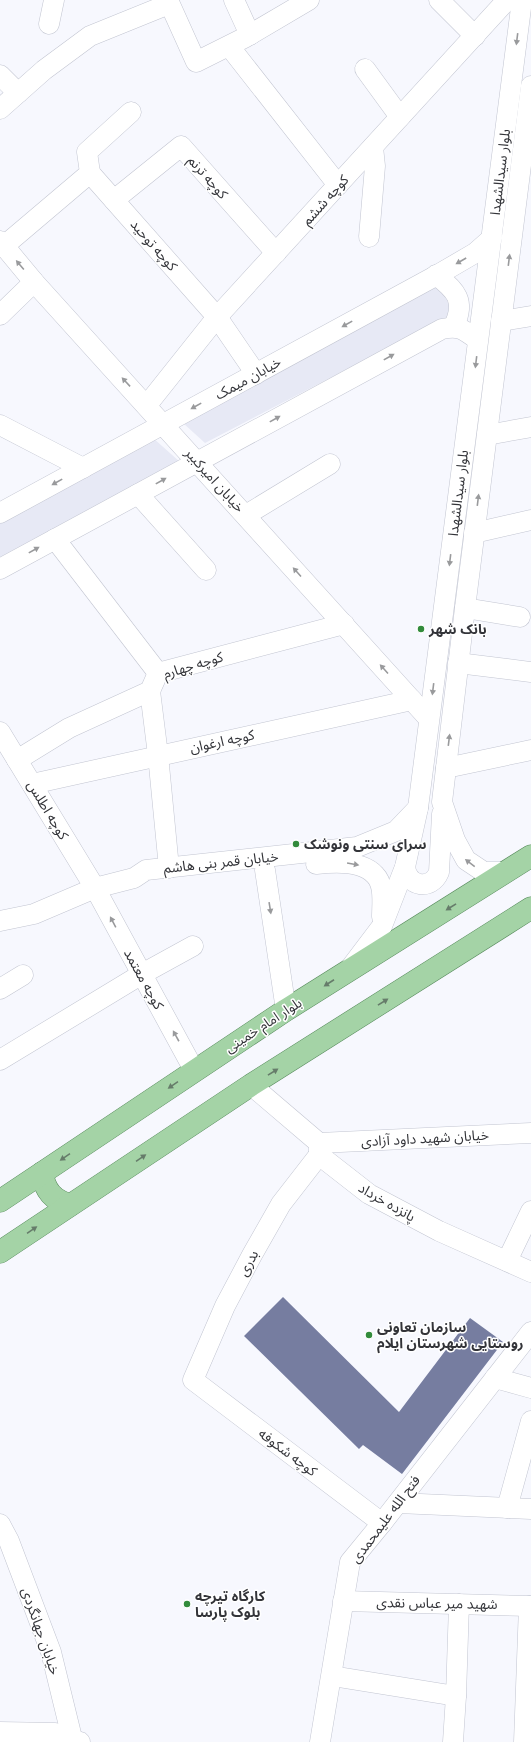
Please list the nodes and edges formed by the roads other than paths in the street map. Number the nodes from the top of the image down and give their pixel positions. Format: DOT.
graph roads {
  1 [pos="54,0"];
  2 [pos="234,0"];
  3 [pos="309,0"];
  4 [pos="439,0"];
  5 [pos="507,0"];
  6 [pos="522,0"];
  7 [pos="168,2"];
  8 [pos="49,24"];
  9 [pos="250,35"];
  10 [pos="475,36"];
  11 [pos="229,46"];
  12 [pos="365,69"];
  13 [pos="0,75"];
  14 [pos="531,91"];
  15 [pos="18,93"];
  16 [pos="0,109"];
  17 [pos="131,112"];
  18 [pos="400,117"];
  19 [pos="373,147"];
  20 [pos="89,170"];
  21 [pos="338,185"];
  22 [pos="114,200"];
  23 [pos="369,236"];
  24 [pos="492,238"];
  25 [pos="2,243"];
  26 [pos="276,254"];
  27 [pos="436,275"];
  28 [pos="34,282"];
  29 [pos="504,294"];
  30 [pos="484,295"];
  31 [pos="0,315"];
  32 [pos="531,316"];
  33 [pos="218,317"];
  34 [pos="501,321"];
  35 [pos="454,326"];
  36 [pos="478,340"];
  37 [pos="256,374"];
  38 [pos="147,405"];
  39 [pos="164,424"];
  40 [pos="0,426"];
  41 [pos="531,427"];
  42 [pos="487,435"];
  43 [pos="198,461"];
  44 [pos="330,464"];
  45 [pos="83,468"];
  46 [pos="138,494"];
  47 [pos="0,513"];
  48 [pos="246,515"];
  49 [pos="531,520"];
  50 [pos="474,533"];
  51 [pos="55,539"];
  52 [pos="0,569"];
  53 [pos="206,570"];
  54 [pos="465,608"];
  55 [pos="520,617"];
  56 [pos="344,624"];
  57 [pos="458,663"];
  58 [pos="531,672"];
  59 [pos="158,673"];
  60 [pos="150,691"];
  61 [pos="412,700"];
  62 [pos="429,719"];
  63 [pos="0,732"];
  64 [pos="531,750"];
  65 [pos="158,755"];
  66 [pos="17,760"];
  67 [pos="446,768"];
  68 [pos="32,784"];
  69 [pos="442,802"];
  70 [pos="418,808"];
  71 [pos="531,856"];
  72 [pos="405,867"];
  73 [pos="169,868"];
  74 [pos="265,870"];
  75 [pos="506,872"];
  76 [pos="134,878"];
  77 [pos="95,888"];
  78 [pos="531,908"];
  79 [pos="0,921"];
  80 [pos="382,926"];
  81 [pos="193,946"];
  82 [pos="348,970"];
  83 [pos="142,974"];
  84 [pos="23,975"];
  85 [pos="0,989"];
  86 [pos="286,1010"];
  87 [pos="0,1060"];
  88 [pos="194,1070"];
  89 [pos="251,1085"];
  90 [pos="531,1133"];
  91 [pos="319,1149"];
  92 [pos="42,1173"];
  93 [pos="0,1201"];
  94 [pos="70,1205"];
  95 [pos="531,1211"];
  96 [pos="0,1252"];
  97 [pos="507,1261"];
  98 [pos="531,1272"];
  99 [pos="531,1332"];
  100 [pos="496,1378"];
  101 [pos="193,1380"];
  102 [pos="531,1388"];
  103 [pos="531,1421"];
  104 [pos="398,1503"];
  105 [pos="507,1508"];
  106 [pos="531,1509"];
  107 [pos="382,1523"];
  108 [pos="0,1524"];
  109 [pos="343,1601"];
  110 [pos="459,1604"];
  111 [pos="530,1606"];
  112 [pos="332,1676"];
  113 [pos="456,1696"];
  114 [pos="0,1732"];
  115 [pos="75,1742"];
  116 [pos="320,1742"];
  117 [pos="453,1742"];
  118 [pos="524,1742"];
  1 -- 8 [label="street"];
  2 -- 9 [label="street"];
  3 -- 9 [label="street"];
  4 -- 10 [label="street"];
  5 -- 10 [label="street, کوچه ششم"];
  6 -- 24 [label="street, بلوار سیدالشهدا, one-way"];
  7 -- 11 [label="street"];
  7 -- 15 [label="street"];
  9 -- 11 [label="street"];
  10 -- 18 [label="street, کوچه ششم"];
  11 -- 21 [label="street"];
  12 -- 18 [label="street"];
  13 -- 15 [label="street"];
  29 -- 14 [label="street, بلوار سیدالشهدا, one-way"];
  15 -- 16 [label="street"];
  17 -- 20 [label="street"];
  18 -- 19 [label="street, کوچه ششم"];
  19 -- 21 [label="street, کوچه ششم"];
  19 -- 23 [label="street"];
  20 -- 22 [label="street, کوچه توحید"];
  20 -- 25 [label="street"];
  21 -- 26 [label="street, کوچه ششم"];
  22 -- 26 [label="street, کوچه ترنم"];
  22 -- 33 [label="street, کوچه توحید"];
  24 -- 27 [label="street, خیابان میمک, one-way"];
  24 -- 30 [label="street, بلوار سیدالشهدا"];
  28 -- 25 [label="street, خیابان امیرکبیر, one-way"];
  26 -- 33 [label="street, کوچه ششم"];
  27 -- 35 [label="street"];
  27 -- 37 [label="street, خیابان میمک, one-way"];
  28 -- 31 [label="street"];
  38 -- 28 [label="street, خیابان امیرکبیر, one-way"];
  29 -- 30 [label="street"];
  29 -- 34 [label="street, بلوار سیدالشهدا"];
  30 -- 36 [label="street, بلوار سیدالشهدا"];
  32 -- 34 [label="street"];
  33 -- 37 [label="street, کوچه توحید"];
  33 -- 38 [label="street, کوچه ششم"];
  34 -- 42 [label="street, بلوار سیدالشهدا"];
  35 -- 36 [label="street"];
  43 -- 35 [label="street, one-way"];
  36 -- 62 [label="street, بلوار سیدالشهدا, one-way"];
  37 -- 39 [label="street, خیابان میمک, one-way"];
  38 -- 39 [label="street, خیابان امیرکبیر"];
  39 -- 43 [label="street, خیابان امیرکبیر"];
  39 -- 45 [label="street, خیابان میمک"];
  40 -- 45 [label="street"];
  41 -- 42 [label="street"];
  50 -- 42 [label="street, بلوار سیدالشهدا, one-way"];
  46 -- 43 [label="street, one-way"];
  43 -- 48 [label="street, خیابان امیرکبیر"];
  44 -- 48 [label="street"];
  45 -- 47 [label="street, خیابان میمک, one-way"];
  46 -- 51 [label="street"];
  46 -- 53 [label="street"];
  56 -- 48 [label="street, خیابان امیرکبیر, one-way"];
  49 -- 50 [label="street"];
  50 -- 54 [label="street, بلوار سیدالشهدا"];
  52 -- 51 [label="street, one-way"];
  51 -- 59 [label="street"];
  54 -- 55 [label="street"];
  54 -- 57 [label="street, بلوار سیدالشهدا"];
  56 -- 59 [label="street, کوچه چهارم"];
  61 -- 56 [label="street, خیابان امیرکبیر, one-way"];
  57 -- 58 [label="street"];
  67 -- 57 [label="street, بلوار سیدالشهدا, one-way"];
  59 -- 60 [label="street, کوچه چهارم"];
  60 -- 65 [label="street"];
  60 -- 66 [label="street, کوچه چهارم"];
  61 -- 62 [label="street, خیابان امیرکبیر"];
  61 -- 65 [label="street, کوچه ارغوان"];
  62 -- 70 [label="street, بلوار سیدالشهدا"];
  63 -- 66 [label="street, کوچه اطلس"];
  64 -- 67 [label="street"];
  65 -- 68 [label="street, کوچه ارغوان"];
  65 -- 73 [label="street"];
  66 -- 68 [label="street, کوچه اطلس"];
  67 -- 69 [label="street, بلوار سیدالشهدا"];
  68 -- 77 [label="street, کوچه اطلس"];
  69 -- 72 [label="street"];
  75 -- 69 [label="street, بلوار سیدالشهدا, one-way"];
  70 -- 72 [label="street, بلوار سیدالشهدا"];
  70 -- 73 [label="street, خیابان قمر بنی هاشم"];
  71 -- 75 [label="main road, بلوار امام خمینی"];
  72 -- 80 [label="street, بلوار سیدالشهدا"];
  73 -- 76 [label="street, خیابان قمر بنی هاشم"];
  74 -- 76 [label="street, خیابان قمر بنی هاشم"];
  74 -- 80 [label="street, خیابان قمر بنی هاشم, one-way"];
  74 -- 86 [label="street, one-way"];
  75 -- 82 [label="main road, بلوار امام خمینی, one-way"];
  76 -- 77 [label="street, خیابان قمر بنی هاشم"];
  77 -- 79 [label="street, خیابان قمر بنی هاشم"];
  83 -- 77 [label="street, کوچه معتمد, one-way"];
  89 -- 78 [label="main road, one-way"];
  80 -- 82 [label="street, بلوار سیدالشهدا"];
  81 -- 83 [label="street"];
  82 -- 86 [label="main road, بلوار امام خمینی, one-way"];
  83 -- 87 [label="street"];
  88 -- 83 [label="street, کوچه معتمد, one-way"];
  84 -- 85 [label="street"];
  86 -- 88 [label="main road, بلوار امام خمینی"];
  88 -- 92 [label="main road, بلوار امام خمینی, one-way"];
  89 -- 91 [label="street, پانزده خرداد"];
  94 -- 89 [label="main road, one-way"];
  90 -- 91 [label="street, خیابان شهید داود آزادی"];
  91 -- 97 [label="street, پانزده خرداد"];
  91 -- 101 [label="street, بدری"];
  92 -- 93 [label="main road, بلوار امام خمینی"];
  92 -- 94 [label="main road"];
  96 -- 94 [label="main road, one-way"];
  95 -- 97 [label="street"];
  97 -- 98 [label="street, پانزده خرداد"];
  99 -- 100 [label="street, فتح الله علیمحمدی"];
  100 -- 102 [label="street"];
  100 -- 104 [label="street, فتح الله علیمحمدی"];
  101 -- 107 [label="street, کوچه شکوفه"];
  103 -- 105 [label="street"];
  104 -- 105 [label="street"];
  104 -- 107 [label="street, فتح الله علیمحمدی"];
  105 -- 106 [label="street"];
  107 -- 109 [label="street, فتح الله علیمحمدی"];
  108 -- 115 [label="street, خیابان جهانگردی"];
  109 -- 110 [label="street, شهید میر عباس نقدی"];
  109 -- 112 [label="street, فتح الله علیمحمدی"];
  110 -- 111 [label="street, شهید میر عباس نقدی"];
  110 -- 113 [label="street"];
  111 -- 118 [label="street"];
  112 -- 113 [label="street"];
  112 -- 116 [label="street, فتح الله علیمحمدی"];
  113 -- 117 [label="street"];
  114 -- 115 [label="street"];
}
